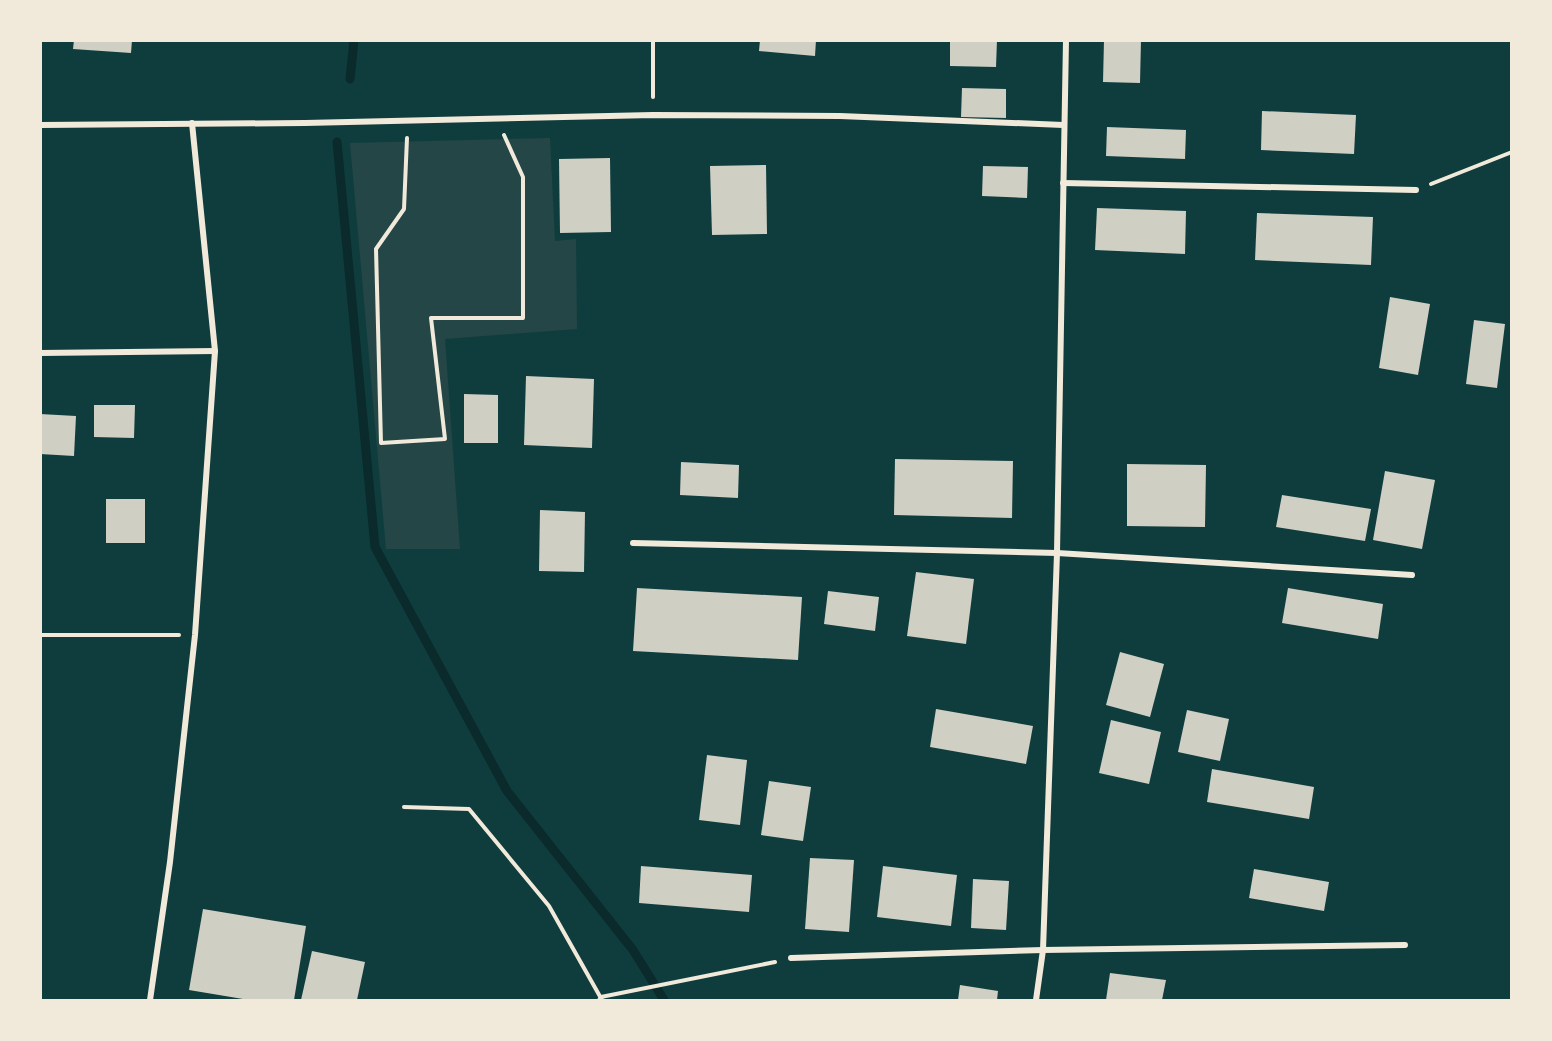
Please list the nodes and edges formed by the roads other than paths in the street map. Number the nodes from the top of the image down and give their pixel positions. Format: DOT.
graph roads {
  1 [pos="1066,40"];
  2 [pos="192,123"];
  3 [pos="40,124"];
  4 [pos="1063,125"];
  5 [pos="1063,183"];
  6 [pos="1416,190"];
  7 [pos="215,351"];
  8 [pos="40,353"];
  9 [pos="633,543"];
  10 [pos="1057,553"];
  11 [pos="1412,575"];
  12 [pos="1405,945"];
  13 [pos="1043,951"];
  14 [pos="791,958"];
  15 [pos="150,1000"];
  16 [pos="1036,1000"];
  1 -- 4 [label="street"];
  2 -- 3 [label="street"];
  2 -- 4 [label="street"];
  2 -- 7 [label="street"];
  4 -- 5 [label="street"];
  5 -- 6 [label="street"];
  5 -- 10 [label="street"];
  7 -- 8 [label="street"];
  7 -- 15 [label="street"];
  9 -- 10 [label="street"];
  10 -- 11 [label="street"];
  10 -- 13 [label="street"];
  12 -- 13 [label="street"];
  13 -- 14 [label="street"];
  13 -- 16 [label="street"];
}
